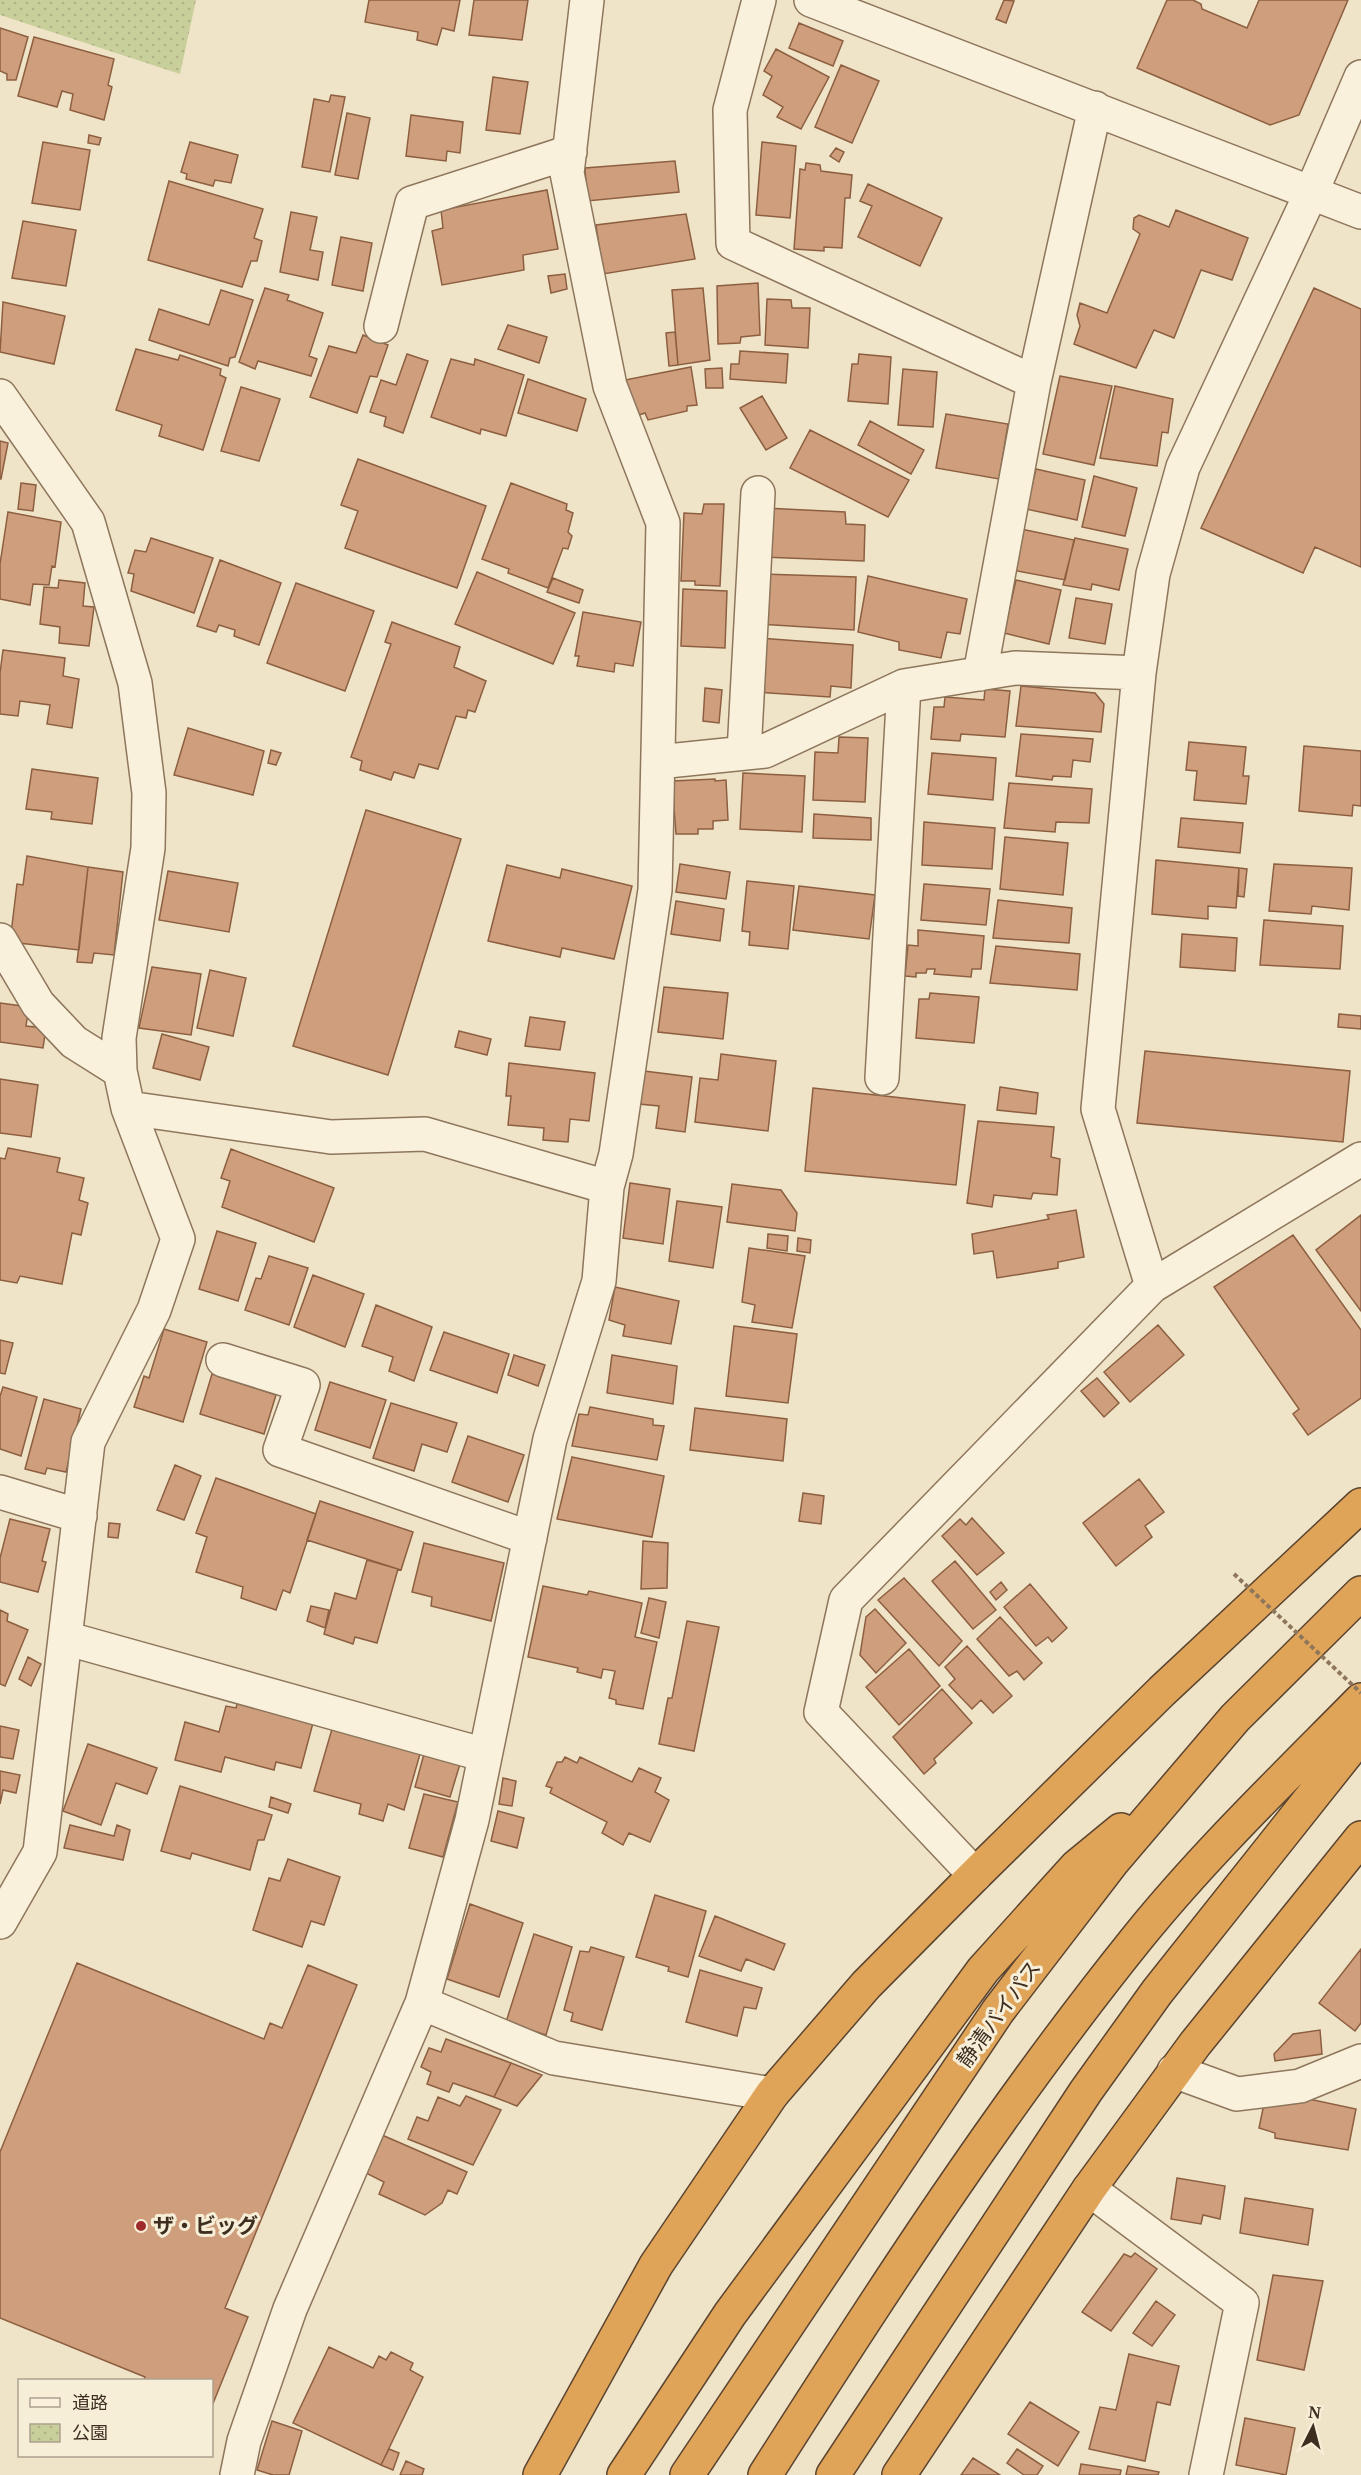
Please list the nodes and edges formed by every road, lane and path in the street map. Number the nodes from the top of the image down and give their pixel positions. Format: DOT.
graph roads {
  1 [pos="587,0"];
  2 [pos="759,0"];
  3 [pos="812,0"];
  4 [pos="1361,77"];
  5 [pos="1095,108"];
  6 [pos="570,152"];
  7 [pos="1312,191"];
  8 [pos="1361,212"];
  9 [pos="381,326"];
  10 [pos="1034,382"];
  11 [pos="0,396"];
  12 [pos="758,493"];
  13 [pos="1139,673"];
  14 [pos="980,674"];
  15 [pos="904,686"];
  16 [pos="744,753"];
  17 [pos="658,762"];
  18 [pos="0,940"];
  19 [pos="120,1071"];
  20 [pos="882,1078"];
  21 [pos="128,1108"];
  22 [pos="1361,1159"];
  23 [pos="607,1187"];
  24 [pos="1152,1286"];
  25 [pos="223,1360"];
  26 [pos="0,1492"];
  27 [pos="1361,1505"];
  28 [pos="80,1516"];
  29 [pos="530,1538"];
  30 [pos="1234,1574"];
  31 [pos="1361,1593"];
  32 [pos="65,1638"];
  33 [pos="1361,1693"];
  34 [pos="1361,1700"];
  35 [pos="1361,1736"];
  36 [pos="485,1755"];
  37 [pos="1185,1777"];
  38 [pos="1361,1838"];
  39 [pos="975,1875"];
  40 [pos="0,1922"];
  41 [pos="422,2003"];
  42 [pos="1361,2061"];
  43 [pos="1174,2071"];
  44 [pos="772,2094"];
  45 [pos="1089,2189"];
  46 [pos="237,2475"];
  47 [pos="540,2475"];
  48 [pos="624,2475"];
  49 [pos="687,2475"];
  50 [pos="765,2475"];
  51 [pos="833,2475"];
  52 [pos="899,2475"];
  53 [pos="1206,2475"];
  1 -- 6 [label="street"];
  2 -- 10 [label="street"];
  3 -- 5 [label="street"];
  4 -- 7 [label="street"];
  5 -- 7 [label="street"];
  5 -- 10 [label="street"];
  6 -- 9 [label="street"];
  6 -- 17 [label="street"];
  7 -- 8 [label="street"];
  7 -- 13 [label="street"];
  10 -- 14 [label="street"];
  11 -- 19 [label="street"];
  12 -- 16 [label="street"];
  13 -- 14 [label="street"];
  13 -- 24 [label="street"];
  14 -- 15 [label="street"];
  15 -- 16 [label="street"];
  15 -- 20 [label="street"];
  16 -- 17 [label="street"];
  17 -- 23 [label="street"];
  18 -- 19 [label="street"];
  19 -- 21 [label="street"];
  21 -- 23 [label="street"];
  21 -- 28 [label="street"];
  22 -- 24 [label="street"];
  23 -- 29 [label="street"];
  24 -- 39 [label="street"];
  25 -- 29 [label="street"];
  26 -- 28 [label="street"];
  27 -- 39 [label="highway"];
  28 -- 32 [label="street"];
  29 -- 36 [label="street"];
  30 -- 33 [label="path, bridge"];
  31 -- 37 [label="highway, 静清バイパス"];
  32 -- 36 [label="street"];
  32 -- 40 [label="street"];
  34 -- 50 [label="highway"];
  35 -- 51 [label="highway"];
  36 -- 41 [label="street"];
  37 -- 48 [label="highway"];
  37 -- 49 [label="highway, 静清バイパス"];
  38 -- 43 [label="highway"];
  39 -- 44 [label="highway"];
  41 -- 44 [label="street"];
  41 -- 46 [label="street"];
  42 -- 43 [label="street"];
  43 -- 45 [label="highway"];
  44 -- 47 [label="highway"];
  45 -- 52 [label="highway"];
  45 -- 53 [label="street"];
}
